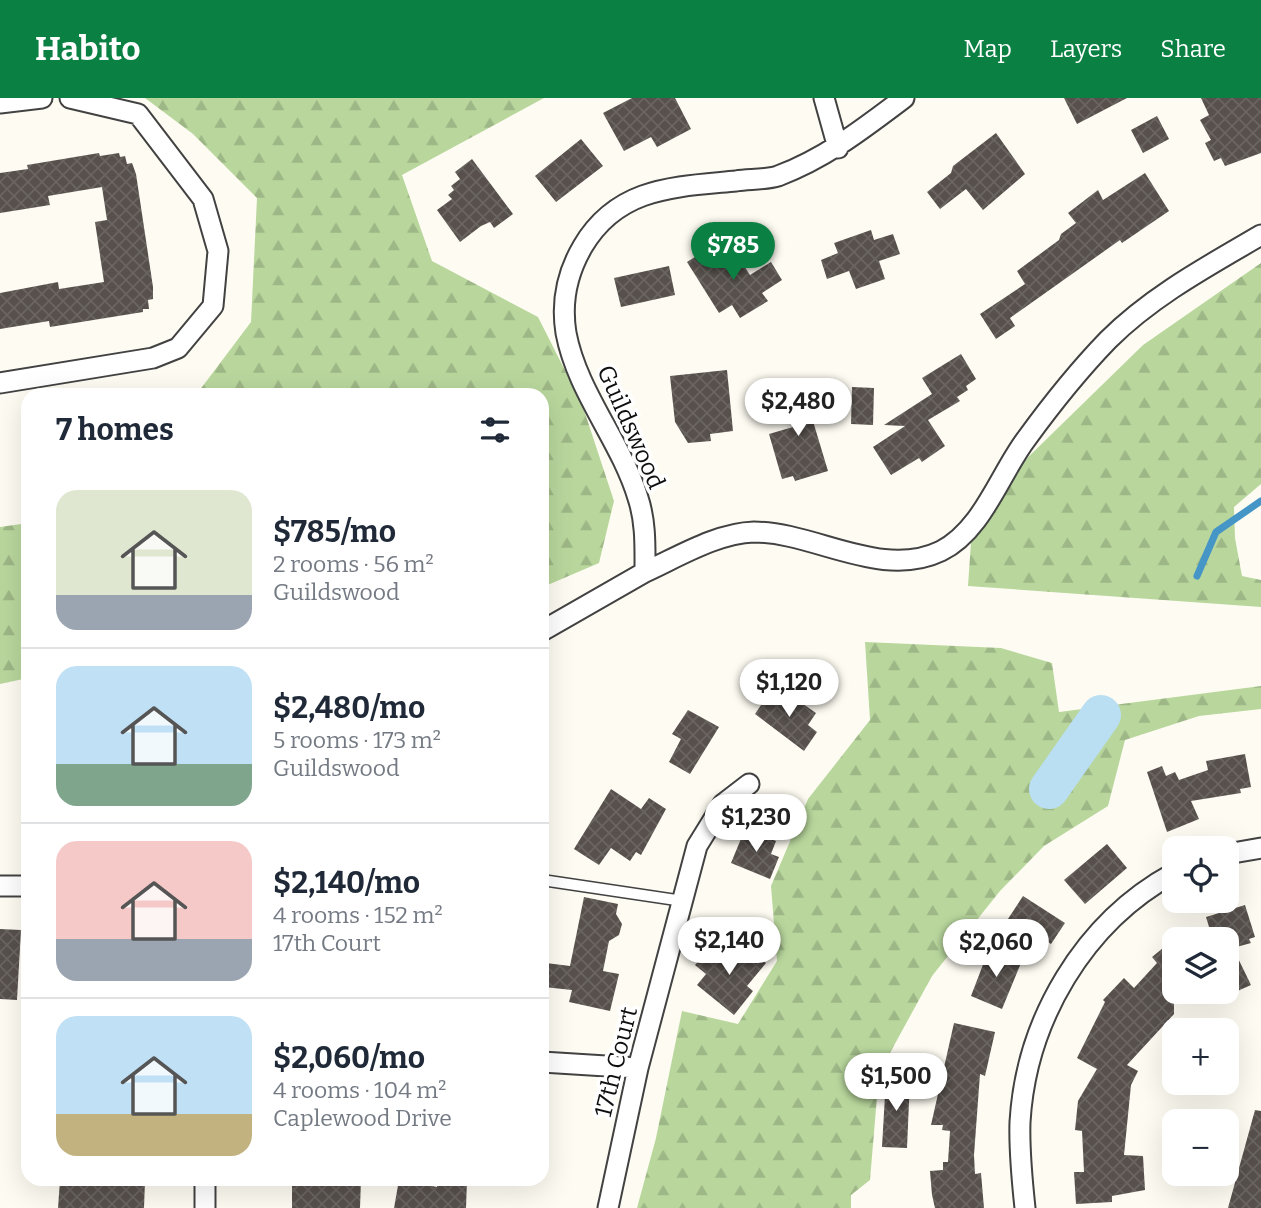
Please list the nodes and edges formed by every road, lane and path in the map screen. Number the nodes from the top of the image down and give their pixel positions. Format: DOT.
graph roads {
  1 [pos="42,98"];
  2 [pos="70,98"];
  3 [pos="824,98"];
  4 [pos="904,98"];
  5 [pos="0,103"];
  6 [pos="838,148"];
  7 [pos="1261,235"];
  8 [pos="0,383"];
  9 [pos="645,572"];
  10 [pos="549,627"];
  11 [pos="749,784"];
  12 [pos="1261,848"];
  13 [pos="1239,852"];
  14 [pos="549,881"];
  15 [pos="1162,881"];
  16 [pos="0,886"];
  17 [pos="21,886"];
  18 [pos="683,901"];
  19 [pos="549,1062"];
  20 [pos="638,1068"];
  21 [pos="205,1186"];
  22 [pos="205,1208"];
  23 [pos="608,1208"];
  24 [pos="1025,1208"];
  1 -- 5 [label="street"];
  2 -- 8 [label="street"];
  3 -- 6 [label="street"];
  4 -- 6 [label="street, Guildswood"];
  6 -- 9 [label="street, Guildswood"];
  7 -- 9 [label="street"];
  9 -- 10 [label="street"];
  11 -- 18 [label="street, 17th Court"];
  12 -- 13 [label="street"];
  14 -- 18 [label="lane"];
  15 -- 24 [label="street"];
  16 -- 17 [label="street"];
  18 -- 20 [label="street, 17th Court"];
  19 -- 20 [label="street"];
  20 -- 23 [label="street, 17th Court"];
  21 -- 22 [label="street"];
}
